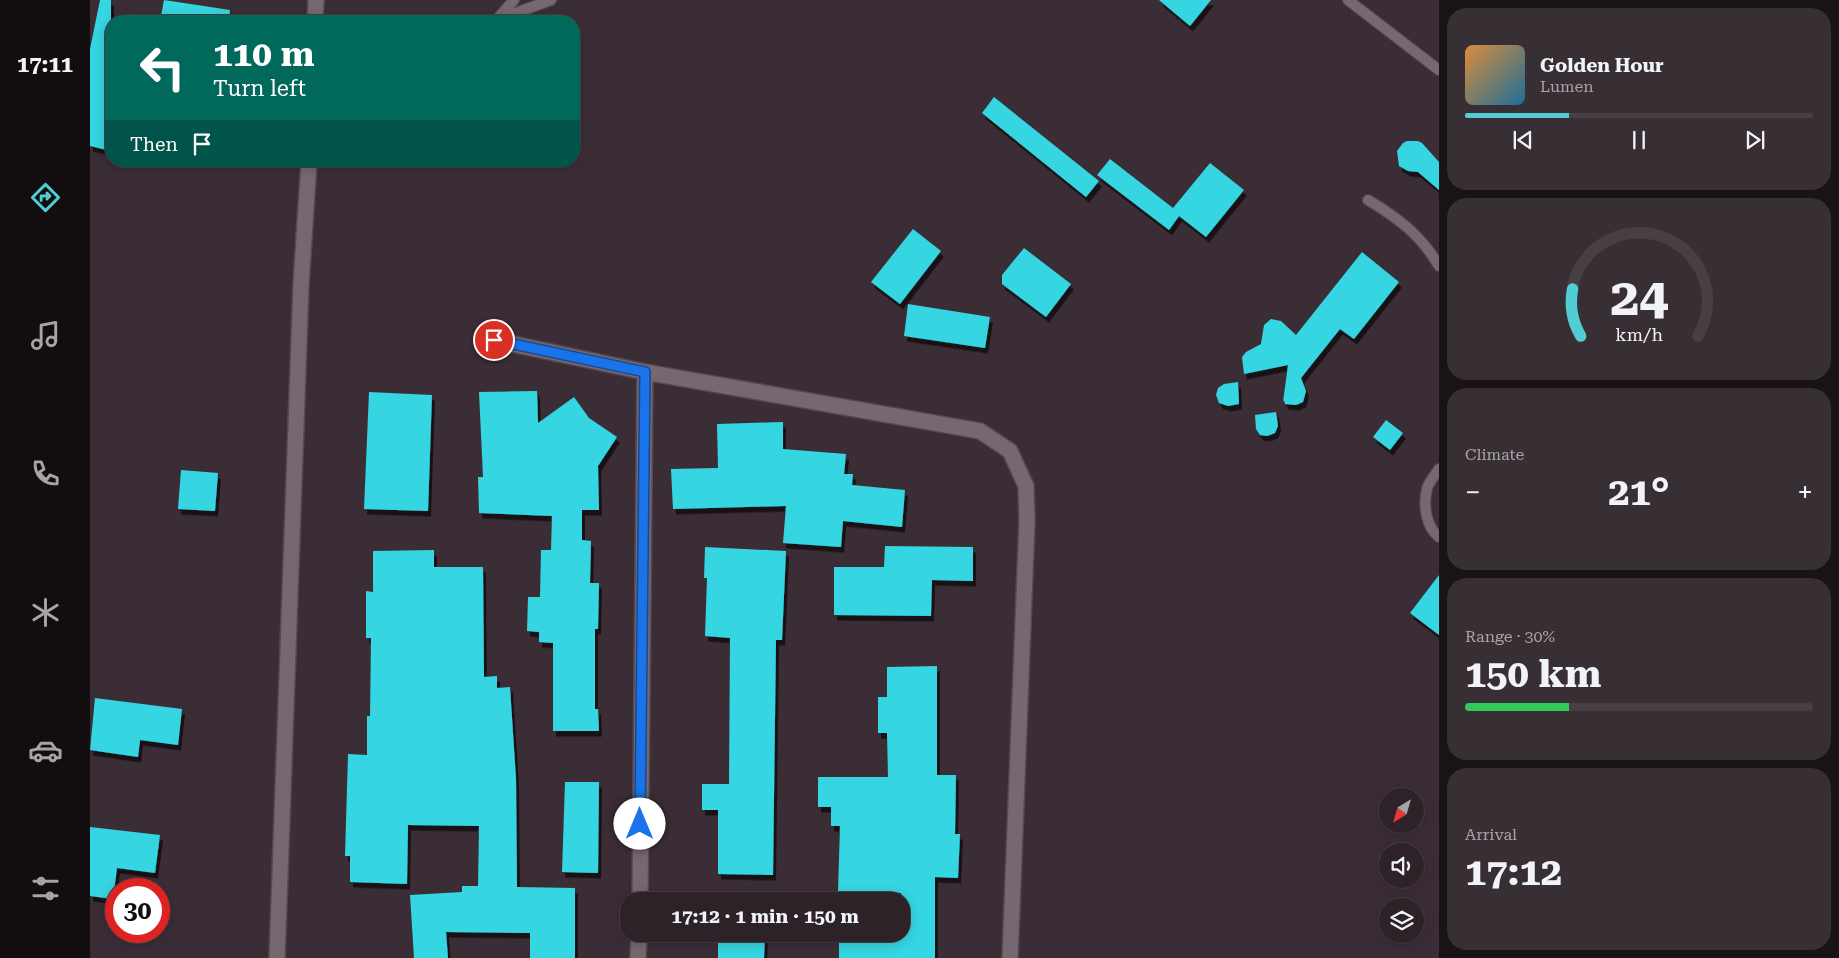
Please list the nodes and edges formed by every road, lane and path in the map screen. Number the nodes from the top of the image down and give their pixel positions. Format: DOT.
graph roads {
  1 [pos="316,0"];
  2 [pos="514,0"];
  3 [pos="551,0"];
  4 [pos="1348,0"];
  5 [pos="315,15"];
  6 [pos="500,15"];
  7 [pos="511,15"];
  8 [pos="1439,70"];
  9 [pos="309,167"];
  10 [pos="1368,200"];
  11 [pos="1439,266"];
  12 [pos="494,340"];
  13 [pos="645,372"];
  14 [pos="1439,469"];
  15 [pos="1439,537"];
  16 [pos="640,892"];
  17 [pos="639,942"];
  18 [pos="277,958"];
  19 [pos="638,958"];
  20 [pos="1010,958"];
  1 -- 5 [label="street"];
  2 -- 6 [label="lane"];
  3 -- 7 [label="lane"];
  4 -- 8 [label="lane"];
  9 -- 18 [label="street"];
  10 -- 11 [label="lane"];
  12 -- 13 [label="street"];
  13 -- 16 [label="street"];
  13 -- 20 [label="street"];
  14 -- 15 [label="lane"];
  17 -- 19 [label="street"];
}
